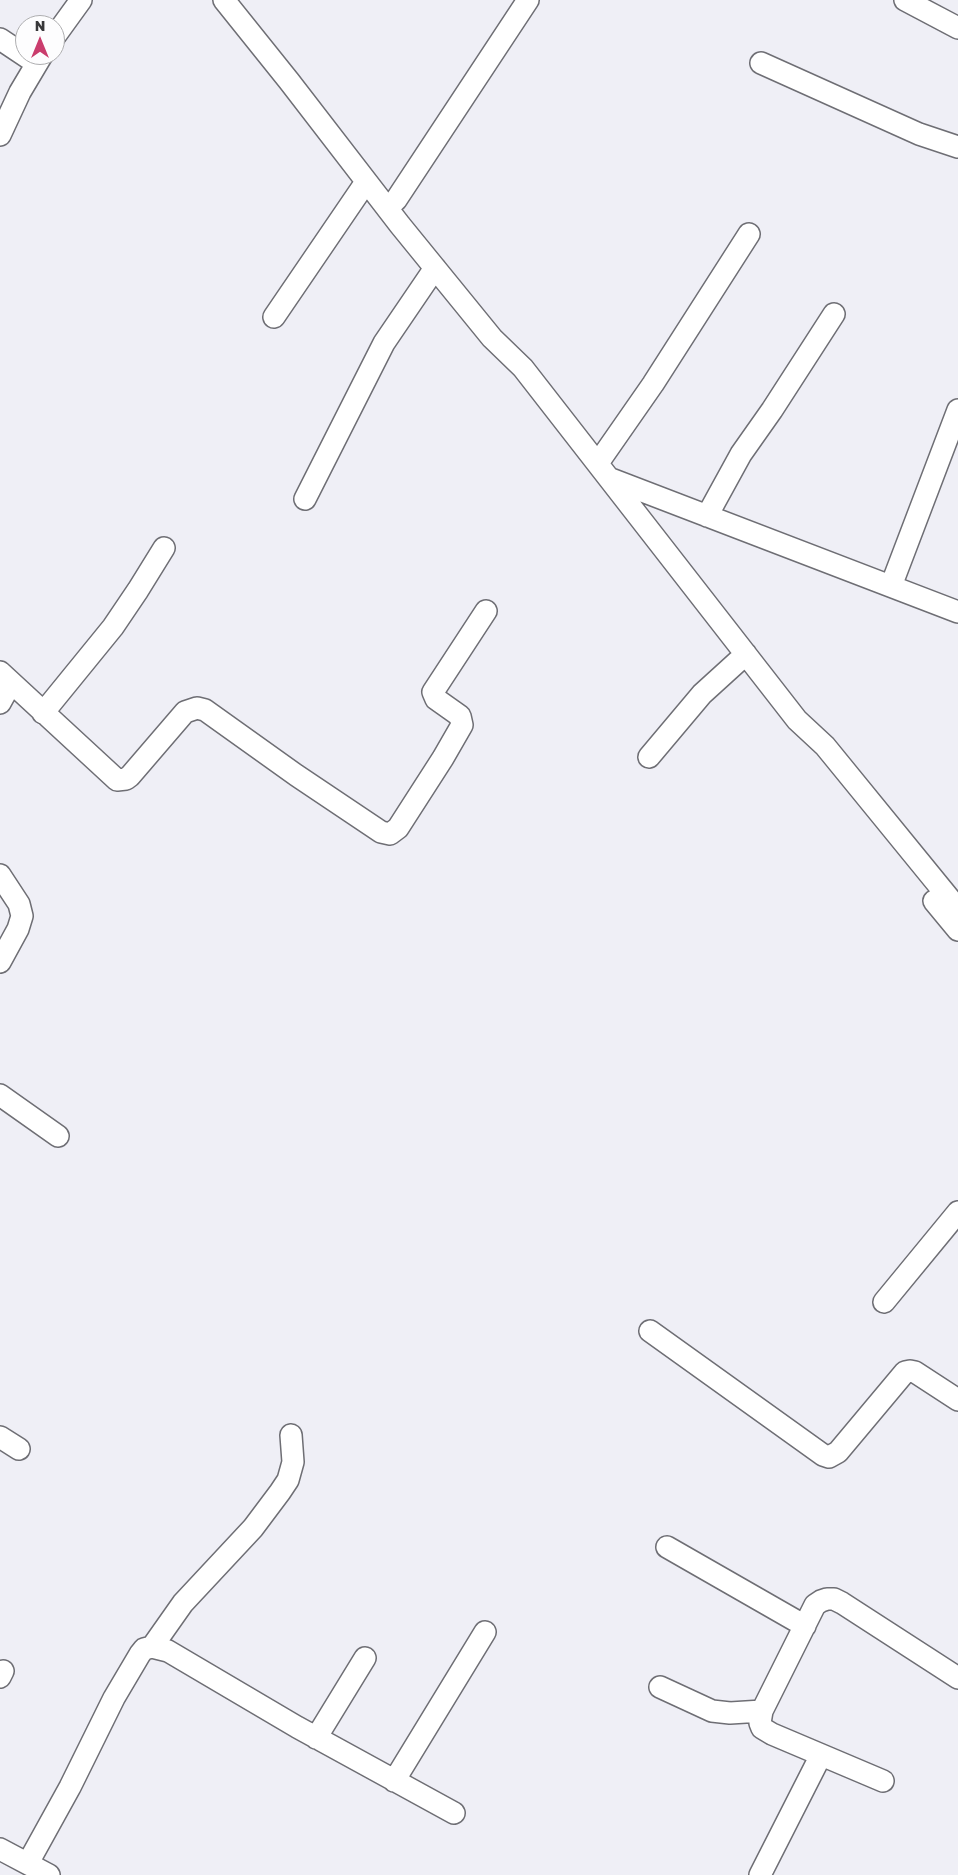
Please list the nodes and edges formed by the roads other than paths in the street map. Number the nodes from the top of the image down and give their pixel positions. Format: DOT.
graph roads {
  1 [pos="81,0"];
  2 [pos="224,0"];
  3 [pos="242,0"];
  4 [pos="528,0"];
  5 [pos="905,0"];
  6 [pos="65,22"];
  7 [pos="958,28"];
  8 [pos="0,39"];
  9 [pos="15,47"];
  10 [pos="761,63"];
  11 [pos="36,65"];
  12 [pos="0,136"];
  13 [pos="958,147"];
  14 [pos="366,182"];
  15 [pos="396,200"];
  16 [pos="749,234"];
  17 [pos="435,268"];
  18 [pos="834,314"];
  19 [pos="274,316"];
  20 [pos="523,368"];
  21 [pos="958,410"];
  22 [pos="605,471"];
  23 [pos="305,499"];
  24 [pos="707,516"];
  25 [pos="164,548"];
  26 [pos="891,586"];
  27 [pos="486,611"];
  28 [pos="958,612"];
  29 [pos="746,654"];
  30 [pos="6,678"];
  31 [pos="0,703"];
  32 [pos="43,713"];
  33 [pos="649,757"];
  34 [pos="0,875"];
  35 [pos="952,901"];
  36 [pos="958,930"];
  37 [pos="0,962"];
  38 [pos="0,1095"];
  39 [pos="58,1136"];
  40 [pos="958,1212"];
  41 [pos="884,1302"];
  42 [pos="650,1330"];
  43 [pos="958,1400"];
  44 [pos="291,1435"];
  45 [pos="0,1437"];
  46 [pos="19,1449"];
  47 [pos="667,1547"];
  48 [pos="804,1626"];
  49 [pos="485,1632"];
  50 [pos="152,1647"];
  51 [pos="365,1658"];
  52 [pos="958,1678"];
  53 [pos="660,1688"];
  54 [pos="762,1711"];
  55 [pos="316,1738"];
  56 [pos="821,1755"];
  57 [pos="394,1780"];
  58 [pos="883,1781"];
  59 [pos="454,1813"];
  60 [pos="0,1849"];
  61 [pos="38,1870"];
  62 [pos="760,1875"];
  1 -- 6 [label="street"];
  2 -- 14 [label="street"];
  3 -- 15 [label="street"];
  4 -- 15 [label="street"];
  5 -- 7 [label="street"];
  8 -- 9 [label="street"];
  10 -- 13 [label="street"];
  11 -- 12 [label="street"];
  14 -- 17 [label="street"];
  14 -- 19 [label="street"];
  15 -- 20 [label="street"];
  16 -- 22 [label="street"];
  17 -- 20 [label="street"];
  17 -- 23 [label="street"];
  18 -- 24 [label="street"];
  20 -- 22 [label="street"];
  21 -- 26 [label="street"];
  22 -- 24 [label="street"];
  22 -- 29 [label="street"];
  24 -- 26 [label="street"];
  25 -- 32 [label="street"];
  26 -- 28 [label="street"];
  27 -- 32 [label="street"];
  29 -- 33 [label="street"];
  29 -- 35 [label="street"];
  30 -- 31 [label="street"];
  30 -- 32 [label="street"];
  34 -- 37 [label="street"];
  35 -- 36 [label="street"];
  38 -- 39 [label="street"];
  40 -- 41 [label="street"];
  42 -- 43 [label="street"];
  44 -- 50 [label="street"];
  45 -- 46 [label="street"];
  47 -- 48 [label="street"];
  48 -- 52 [label="street"];
  48 -- 54 [label="street"];
  49 -- 57 [label="street"];
  50 -- 55 [label="street"];
  50 -- 61 [label="street"];
  51 -- 55 [label="street"];
  53 -- 54 [label="street"];
  54 -- 56 [label="street"];
  55 -- 57 [label="street"];
  56 -- 58 [label="street"];
  56 -- 62 [label="street"];
  57 -- 59 [label="street"];
  60 -- 61 [label="street"];
}
